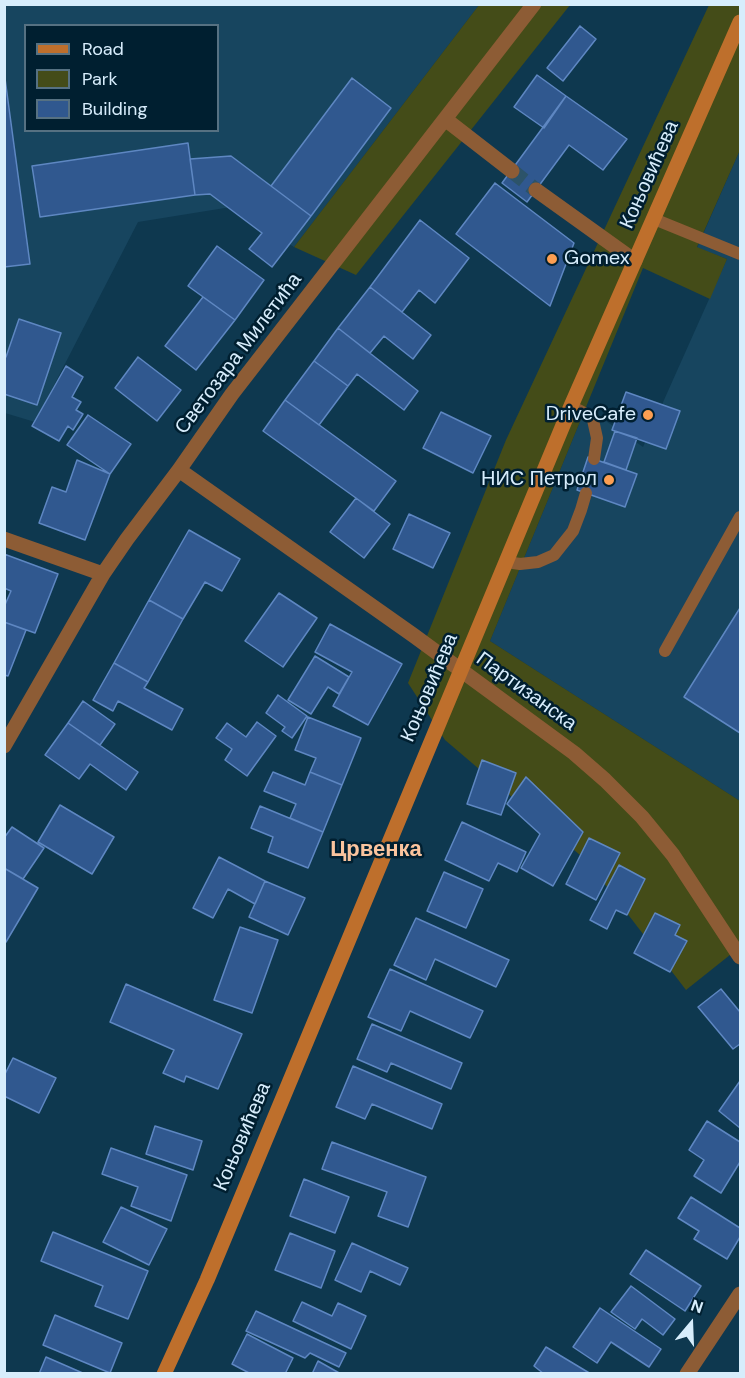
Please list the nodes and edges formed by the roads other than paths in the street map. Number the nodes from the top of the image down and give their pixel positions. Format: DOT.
graph roads {
  1 [pos="534,4"];
  2 [pos="741,22"];
  3 [pos="445,119"];
  4 [pos="512,171"];
  5 [pos="536,190"];
  6 [pos="654,219"];
  7 [pos="741,254"];
  8 [pos="635,261"];
  9 [pos="572,406"];
  10 [pos="594,459"];
  11 [pos="179,470"];
  12 [pos="586,493"];
  13 [pos="741,517"];
  14 [pos="4,539"];
  15 [pos="507,562"];
  16 [pos="103,574"];
  17 [pos="665,651"];
  18 [pos="461,670"];
  19 [pos="4,746"];
  20 [pos="741,957"];
  21 [pos="741,1294"];
  22 [pos="690,1371"];
  23 [pos="164,1374"];
  1 -- 3 [label="street, Светозара Милетића"];
  2 -- 6 [label="main road, Коњовићева"];
  3 -- 4 [label="street"];
  3 -- 11 [label="street, Светозара Милетића"];
  5 -- 8 [label="street"];
  6 -- 7 [label="lane"];
  6 -- 8 [label="main road, Коњовићева"];
  8 -- 9 [label="main road, Коњовићева"];
  9 -- 10 [label="lane"];
  9 -- 15 [label="main road, Коњовићева"];
  11 -- 16 [label="street, Светозара Милетића"];
  11 -- 18 [label="street, Партизанска"];
  12 -- 15 [label="lane"];
  13 -- 17 [label="lane"];
  14 -- 16 [label="street"];
  15 -- 18 [label="main road, Коњовићева"];
  16 -- 19 [label="street, Светозара Милетића"];
  18 -- 20 [label="street, Партизанска"];
  18 -- 23 [label="main road, Коњовићева"];
  21 -- 22 [label="street"];
}
